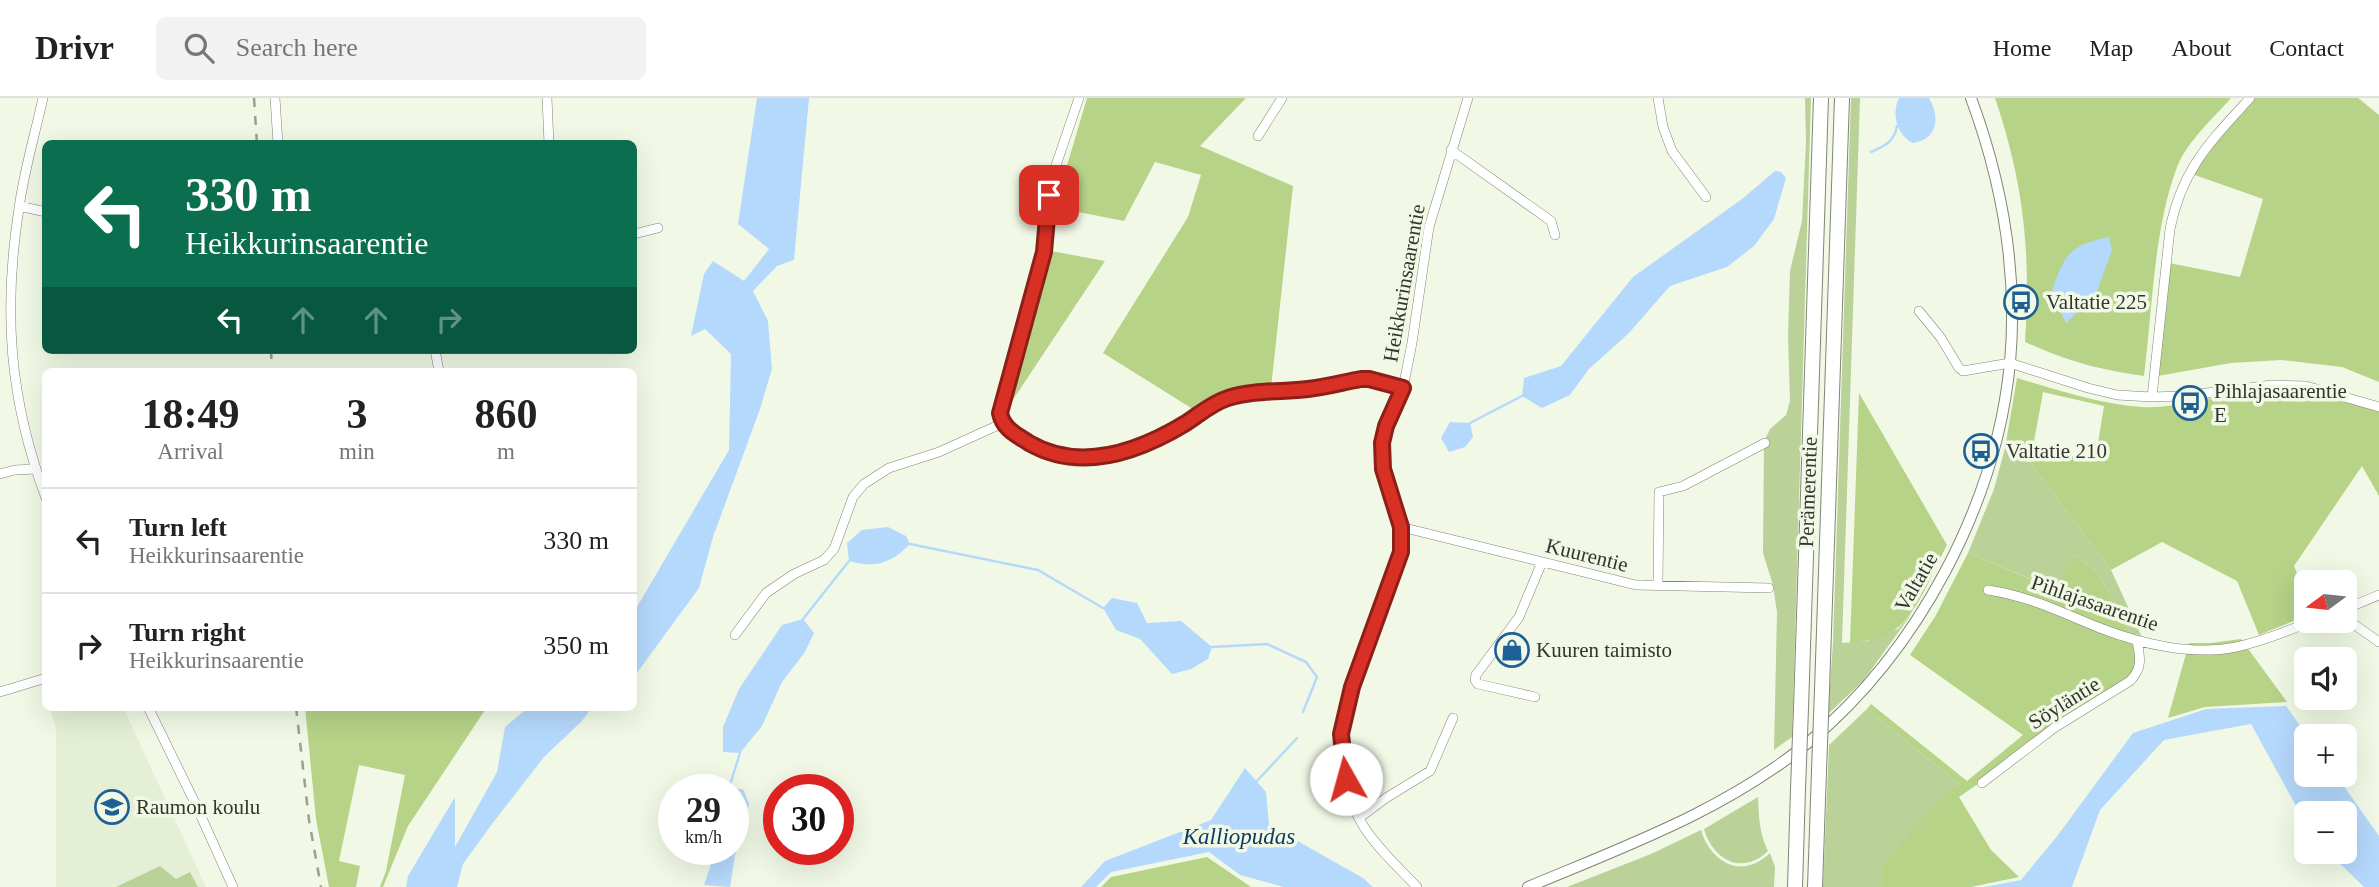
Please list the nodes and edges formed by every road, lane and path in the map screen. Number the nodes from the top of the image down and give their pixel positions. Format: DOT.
graph roads {
  1 [pos="43,98"];
  2 [pos="275,98"];
  3 [pos="547,98"];
  4 [pos="1079,98"];
  5 [pos="1282,98"];
  6 [pos="1468,98"];
  7 [pos="1658,98"];
  8 [pos="1821,98"];
  9 [pos="1842,98"];
  10 [pos="1971,98"];
  11 [pos="2250,98"];
  12 [pos="1258,136"];
  13 [pos="278,140"];
  14 [pos="549,140"];
  15 [pos="1451,150"];
  16 [pos="1706,197"];
  17 [pos="19,206"];
  18 [pos="42,211"];
  19 [pos="658,228"];
  20 [pos="637,233"];
  21 [pos="1555,235"];
  22 [pos="1919,311"];
  23 [pos="2010,363"];
  24 [pos="1403,388"];
  25 [pos="2152,397"];
  26 [pos="2379,407"];
  27 [pos="1003,423"];
  28 [pos="1765,443"];
  29 [pos="35,469"];
  30 [pos="0,474"];
  31 [pos="42,487"];
  32 [pos="1401,527"];
  33 [pos="1542,562"];
  34 [pos="1658,585"];
  35 [pos="1769,588"];
  36 [pos="1988,590"];
  37 [pos="2379,595"];
  38 [pos="2357,604"];
  39 [pos="2357,626"];
  40 [pos="2294,628"];
  41 [pos="735,635"];
  42 [pos="2137,640"];
  43 [pos="2379,642"];
  44 [pos="42,679"];
  45 [pos="0,690"];
  46 [pos="1535,697"];
  47 [pos="150,711"];
  48 [pos="1453,718"];
  49 [pos="1982,783"];
  50 [pos="1359,818"];
  51 [pos="1815,884"];
  52 [pos="1795,886"];
  53 [pos="233,887"];
  54 [pos="1417,887"];
  55 [pos="1528,887"];
  1 -- 17 [label="street"];
  2 -- 13 [label="street"];
  3 -- 14 [label="street"];
  4 -- 27 [label="street"];
  5 -- 12 [label="street"];
  6 -- 15 [label="street, Heikkurinsaarentie"];
  7 -- 16 [label="street"];
  8 -- 52 [label="highway, Perämerentie, bridge"];
  9 -- 51 [label="highway, Perämerentie, bridge"];
  10 -- 23 [label="main road, Valtatie"];
  11 -- 25 [label="street"];
  15 -- 21 [label="street"];
  15 -- 24 [label="street, Heikkurinsaarentie"];
  17 -- 18 [label="street"];
  17 -- 29 [label="street"];
  19 -- 20 [label="street"];
  22 -- 23 [label="street"];
  23 -- 25 [label="street"];
  23 -- 55 [label="main road, Valtatie"];
  24 -- 27 [label="street, Heikkurinsaarentie"];
  24 -- 32 [label="street"];
  25 -- 26 [label="street"];
  27 -- 41 [label="street"];
  28 -- 34 [label="street"];
  29 -- 30 [label="street"];
  29 -- 31 [label="street"];
  32 -- 33 [label="street, Kuurentie"];
  32 -- 50 [label="street"];
  33 -- 34 [label="street, Kuurentie"];
  33 -- 46 [label="street"];
  34 -- 35 [label="street, Kuurentie"];
  36 -- 42 [label="street, Pihlajasaarentie"];
  37 -- 38 [label="street"];
  39 -- 43 [label="street"];
  40 -- 42 [label="street, Pihlajasaarentie"];
  42 -- 49 [label="street, Söyläntie"];
  44 -- 45 [label="street"];
  47 -- 53 [label="street"];
  48 -- 50 [label="street"];
  50 -- 54 [label="street"];
}
